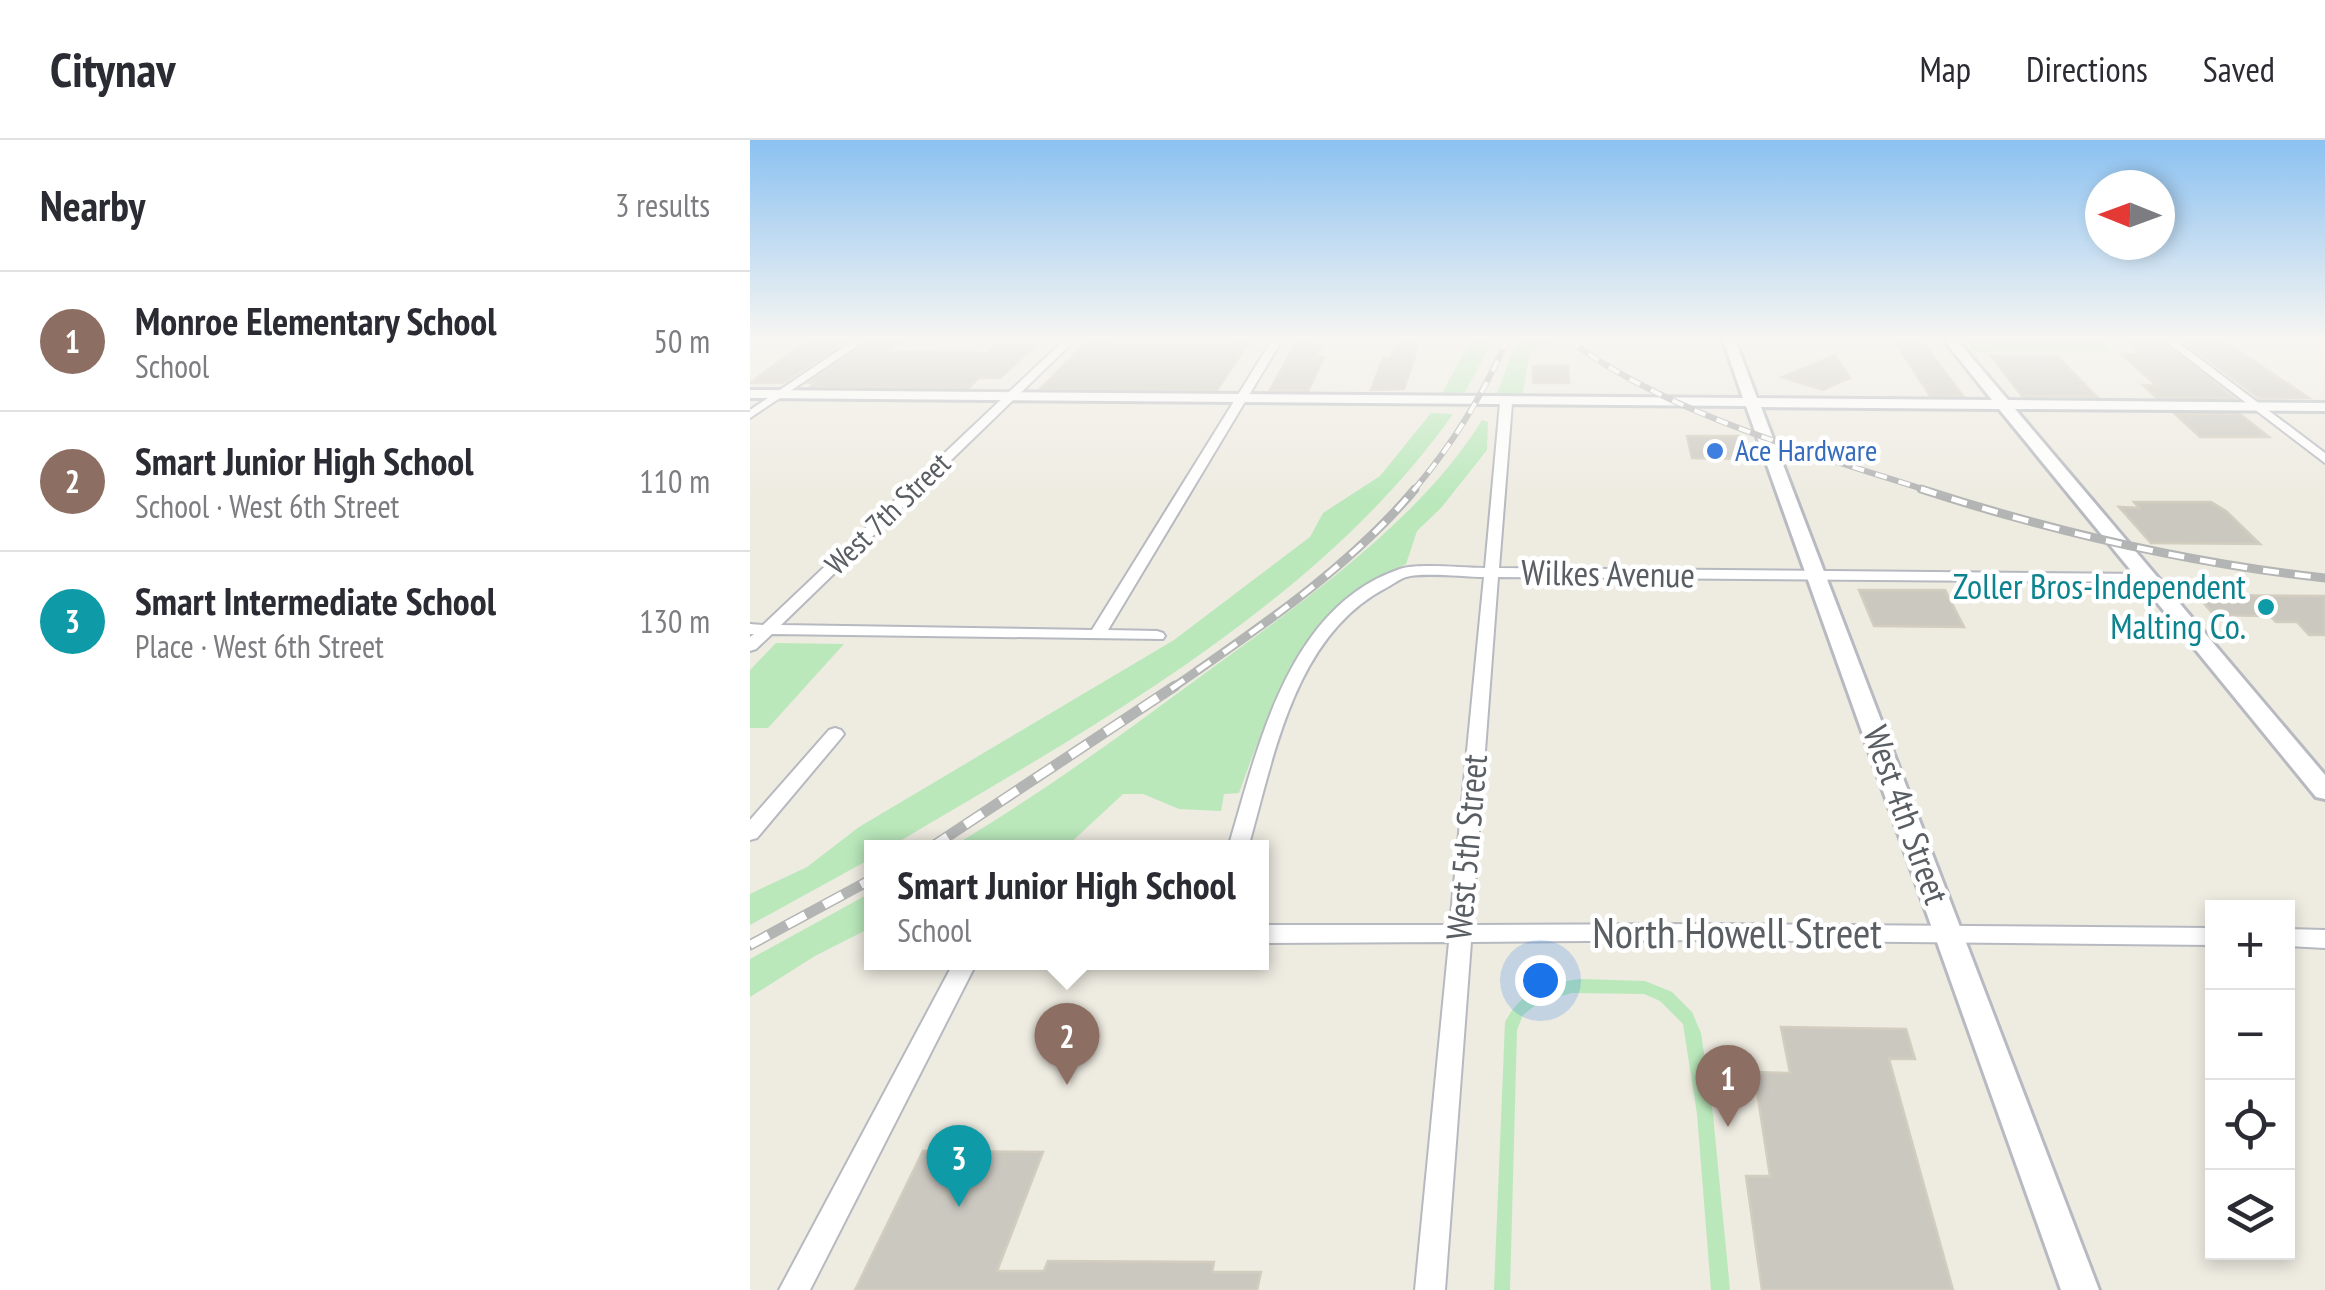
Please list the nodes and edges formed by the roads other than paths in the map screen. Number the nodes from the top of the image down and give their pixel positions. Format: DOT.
graph roads {
  1 [pos="750,394"];
  2 [pos="781,394"];
  3 [pos="1014,394"];
  4 [pos="1246,394"];
  5 [pos="1750,394"];
  6 [pos="1995,394"];
  7 [pos="2240,394"];
  8 [pos="1010,397"];
  9 [pos="1242,400"];
  10 [pos="1506,403"];
  11 [pos="1754,404"];
  12 [pos="2005,406"];
  13 [pos="2257,407"];
  14 [pos="2325,407"];
  15 [pos="750,415"];
  16 [pos="2325,459"];
  17 [pos="1490,573"];
  18 [pos="1818,577"];
  19 [pos="2148,578"];
  20 [pos="750,628"];
  21 [pos="768,629"];
  22 [pos="1099,632"];
  23 [pos="1157,636"];
  24 [pos="750,646"];
  25 [pos="835,734"];
  26 [pos="2325,791"];
  27 [pos="750,833"];
  28 [pos="1240,840"];
  29 [pos="1460,932"];
  30 [pos="1269,934"];
  31 [pos="1950,934"];
  32 [pos="2205,938"];
  33 [pos="2295,938"];
  34 [pos="2325,938"];
  35 [pos="962,970"];
  36 [pos="794,1290"];
  37 [pos="1430,1290"];
  38 [pos="2080,1290"];
  1 -- 2 [label="main road"];
  2 -- 8 [label="main road"];
  2 -- 15 [label="street"];
  3 -- 8 [label="street, West 7th Street"];
  4 -- 9 [label="street"];
  5 -- 11 [label="main road, West 4th Street"];
  6 -- 12 [label="main road"];
  7 -- 13 [label="street"];
  8 -- 9 [label="main road"];
  8 -- 21 [label="street, West 7th Street"];
  9 -- 10 [label="main road"];
  9 -- 22 [label="street"];
  10 -- 11 [label="main road"];
  10 -- 17 [label="street, West 5th Street"];
  11 -- 12 [label="main road"];
  11 -- 18 [label="main road, West 4th Street"];
  12 -- 13 [label="main road"];
  12 -- 19 [label="main road"];
  13 -- 14 [label="main road"];
  13 -- 16 [label="street"];
  17 -- 18 [label="street, Wilkes Avenue"];
  17 -- 28 [label="street, Wilkes Avenue"];
  17 -- 29 [label="street, West 5th Street"];
  18 -- 19 [label="street, Wilkes Avenue"];
  18 -- 31 [label="main road, West 4th Street"];
  19 -- 26 [label="main road"];
  20 -- 21 [label="street"];
  21 -- 22 [label="street"];
  21 -- 24 [label="street, West 7th Street"];
  22 -- 23 [label="street"];
  25 -- 27 [label="street"];
  29 -- 30 [label="street, North Howell Street"];
  29 -- 31 [label="street, North Howell Street"];
  29 -- 37 [label="street, West 5th Street"];
  31 -- 32 [label="street, North Howell Street"];
  31 -- 38 [label="main road, West 4th Street"];
  33 -- 34 [label="street"];
  35 -- 36 [label="street"];
}
